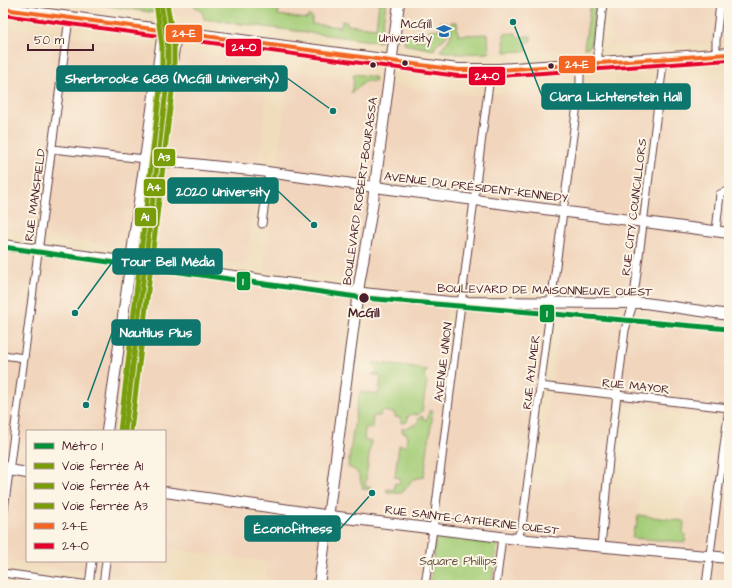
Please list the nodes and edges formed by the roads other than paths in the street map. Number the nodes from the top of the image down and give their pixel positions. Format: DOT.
graph roads {
  1 [pos="399,3"];
  2 [pos="603,3"];
  3 [pos="720,3"];
  4 [pos="3,9"];
  5 [pos="69,18"];
  6 [pos="163,31"];
  7 [pos="176,33"];
  8 [pos="729,54"];
  9 [pos="716,55"];
  10 [pos="662,58"];
  11 [pos="391,62"];
  12 [pos="598,63"];
  13 [pos="580,64"];
  14 [pos="488,71"];
  15 [pos="52,149"];
  16 [pos="145,159"];
  17 [pos="159,160"];
  18 [pos="269,172"];
  19 [pos="375,187"];
  20 [pos="729,190"];
  21 [pos="474,199"];
  22 [pos="562,211"];
  23 [pos="643,223"];
  24 [pos="262,224"];
  25 [pos="716,231"];
  26 [pos="729,233"];
  27 [pos="3,245"];
  28 [pos="39,250"];
  29 [pos="130,262"];
  30 [pos="146,265"];
  31 [pos="358,293"];
  32 [pos="462,303"];
  33 [pos="551,303"];
  34 [pos="633,304"];
  35 [pos="729,315"];
  36 [pos="3,355"];
  37 [pos="24,358"];
  38 [pos="540,386"];
  39 [pos="618,395"];
  40 [pos="729,408"];
  41 [pos="107,430"];
  42 [pos="123,430"];
  43 [pos="6,470"];
  44 [pos="26,473"];
  45 [pos="166,492"];
  46 [pos="329,515"];
  47 [pos="3,516"];
  48 [pos="434,529"];
  49 [pos="502,537"];
  50 [pos="517,539"];
  51 [pos="601,547"];
  52 [pos="710,557"];
  53 [pos="729,558"];
  54 [pos="92,562"];
  55 [pos="106,562"];
  56 [pos="3,573"];
  57 [pos="89,585"];
  58 [pos="103,585"];
  59 [pos="320,585"];
  60 [pos="425,585"];
  61 [pos="496,585"];
  62 [pos="706,585"];
  1 -- 11 [label="street, BOULEVARD ROBERT-BOURASSA"];
  2 -- 12 [label="street"];
  3 -- 9 [label="street"];
  4 -- 5 [label="main road"];
  5 -- 6 [label="main road"];
  5 -- 15 [label="street, RUE MANSFIELD"];
  6 -- 7 [label="main road"];
  6 -- 16 [label="street"];
  7 -- 11 [label="main road"];
  7 -- 17 [label="street"];
  8 -- 9 [label="main road"];
  9 -- 10 [label="main road"];
  10 -- 12 [label="main road"];
  10 -- 23 [label="street, RUE CITY COUNCILLORS"];
  11 -- 14 [label="main road"];
  11 -- 19 [label="street, BOULEVARD ROBERT-BOURASSA"];
  12 -- 13 [label="main road"];
  13 -- 14 [label="main road"];
  13 -- 22 [label="street, RUE AYLMER"];
  14 -- 21 [label="street, AVENUE UNION"];
  15 -- 16 [label="street, AVENUE DU PRÉSIDENT-KENNEDY"];
  15 -- 28 [label="street, RUE MANSFIELD"];
  16 -- 17 [label="street, AVENUE DU PRÉSIDENT-KENNEDY"];
  16 -- 29 [label="street"];
  17 -- 18 [label="street, AVENUE DU PRÉSIDENT-KENNEDY"];
  17 -- 30 [label="street"];
  18 -- 19 [label="street, AVENUE DU PRÉSIDENT-KENNEDY"];
  18 -- 24 [label="street"];
  19 -- 21 [label="street, AVENUE DU PRÉSIDENT-KENNEDY"];
  19 -- 31 [label="street, BOULEVARD ROBERT-BOURASSA"];
  20 -- 25 [label="street"];
  21 -- 22 [label="street, AVENUE DU PRÉSIDENT-KENNEDY"];
  21 -- 32 [label="street, AVENUE UNION"];
  22 -- 23 [label="street, AVENUE DU PRÉSIDENT-KENNEDY"];
  22 -- 33 [label="street, RUE AYLMER"];
  23 -- 25 [label="street, AVENUE DU PRÉSIDENT-KENNEDY"];
  23 -- 34 [label="street, RUE CITY COUNCILLORS"];
  25 -- 26 [label="street, AVENUE DU PRÉSIDENT-KENNEDY"];
  27 -- 28 [label="street, BOULEVARD DE MAISONNEUVE OUEST"];
  28 -- 29 [label="street, BOULEVARD DE MAISONNEUVE OUEST"];
  28 -- 37 [label="street, RUE MANSFIELD"];
  29 -- 30 [label="street, BOULEVARD DE MAISONNEUVE OUEST"];
  29 -- 41 [label="street"];
  30 -- 31 [label="street, BOULEVARD DE MAISONNEUVE OUEST"];
  30 -- 42 [label="street"];
  31 -- 32 [label="street, BOULEVARD DE MAISONNEUVE OUEST"];
  31 -- 46 [label="street, BOULEVARD ROBERT-BOURASSA"];
  32 -- 33 [label="street, BOULEVARD DE MAISONNEUVE OUEST"];
  32 -- 48 [label="street, AVENUE UNION"];
  33 -- 34 [label="street, BOULEVARD DE MAISONNEUVE OUEST"];
  33 -- 38 [label="street, RUE AYLMER"];
  34 -- 35 [label="street, BOULEVARD DE MAISONNEUVE OUEST"];
  34 -- 39 [label="street, RUE CITY COUNCILLORS"];
  36 -- 37 [label="street"];
  37 -- 43 [label="street, RUE MANSFIELD"];
  38 -- 39 [label="street, RUE MAYOR"];
  38 -- 50 [label="street, RUE AYLMER"];
  39 -- 40 [label="street, RUE MAYOR"];
  39 -- 51 [label="street, RUE CITY COUNCILLORS"];
  40 -- 52 [label="street"];
  43 -- 44 [label="street"];
  43 -- 47 [label="street, RUE MANSFIELD"];
  45 -- 46 [label="street, RUE SAINTE-CATHERINE OUEST"];
  46 -- 48 [label="street, RUE SAINTE-CATHERINE OUEST"];
  46 -- 59 [label="street, BOULEVARD ROBERT-BOURASSA"];
  48 -- 49 [label="street, RUE SAINTE-CATHERINE OUEST"];
  48 -- 60 [label="street, AVENUE UNION"];
  49 -- 50 [label="street, RUE SAINTE-CATHERINE OUEST"];
  49 -- 61 [label="street"];
  50 -- 51 [label="street, RUE SAINTE-CATHERINE OUEST"];
  51 -- 52 [label="street, RUE SAINTE-CATHERINE OUEST"];
  52 -- 53 [label="street, RUE SAINTE-CATHERINE OUEST"];
  52 -- 62 [label="street"];
  54 -- 57 [label="street"];
  55 -- 58 [label="street"];
  56 -- 57 [label="street"];
}
